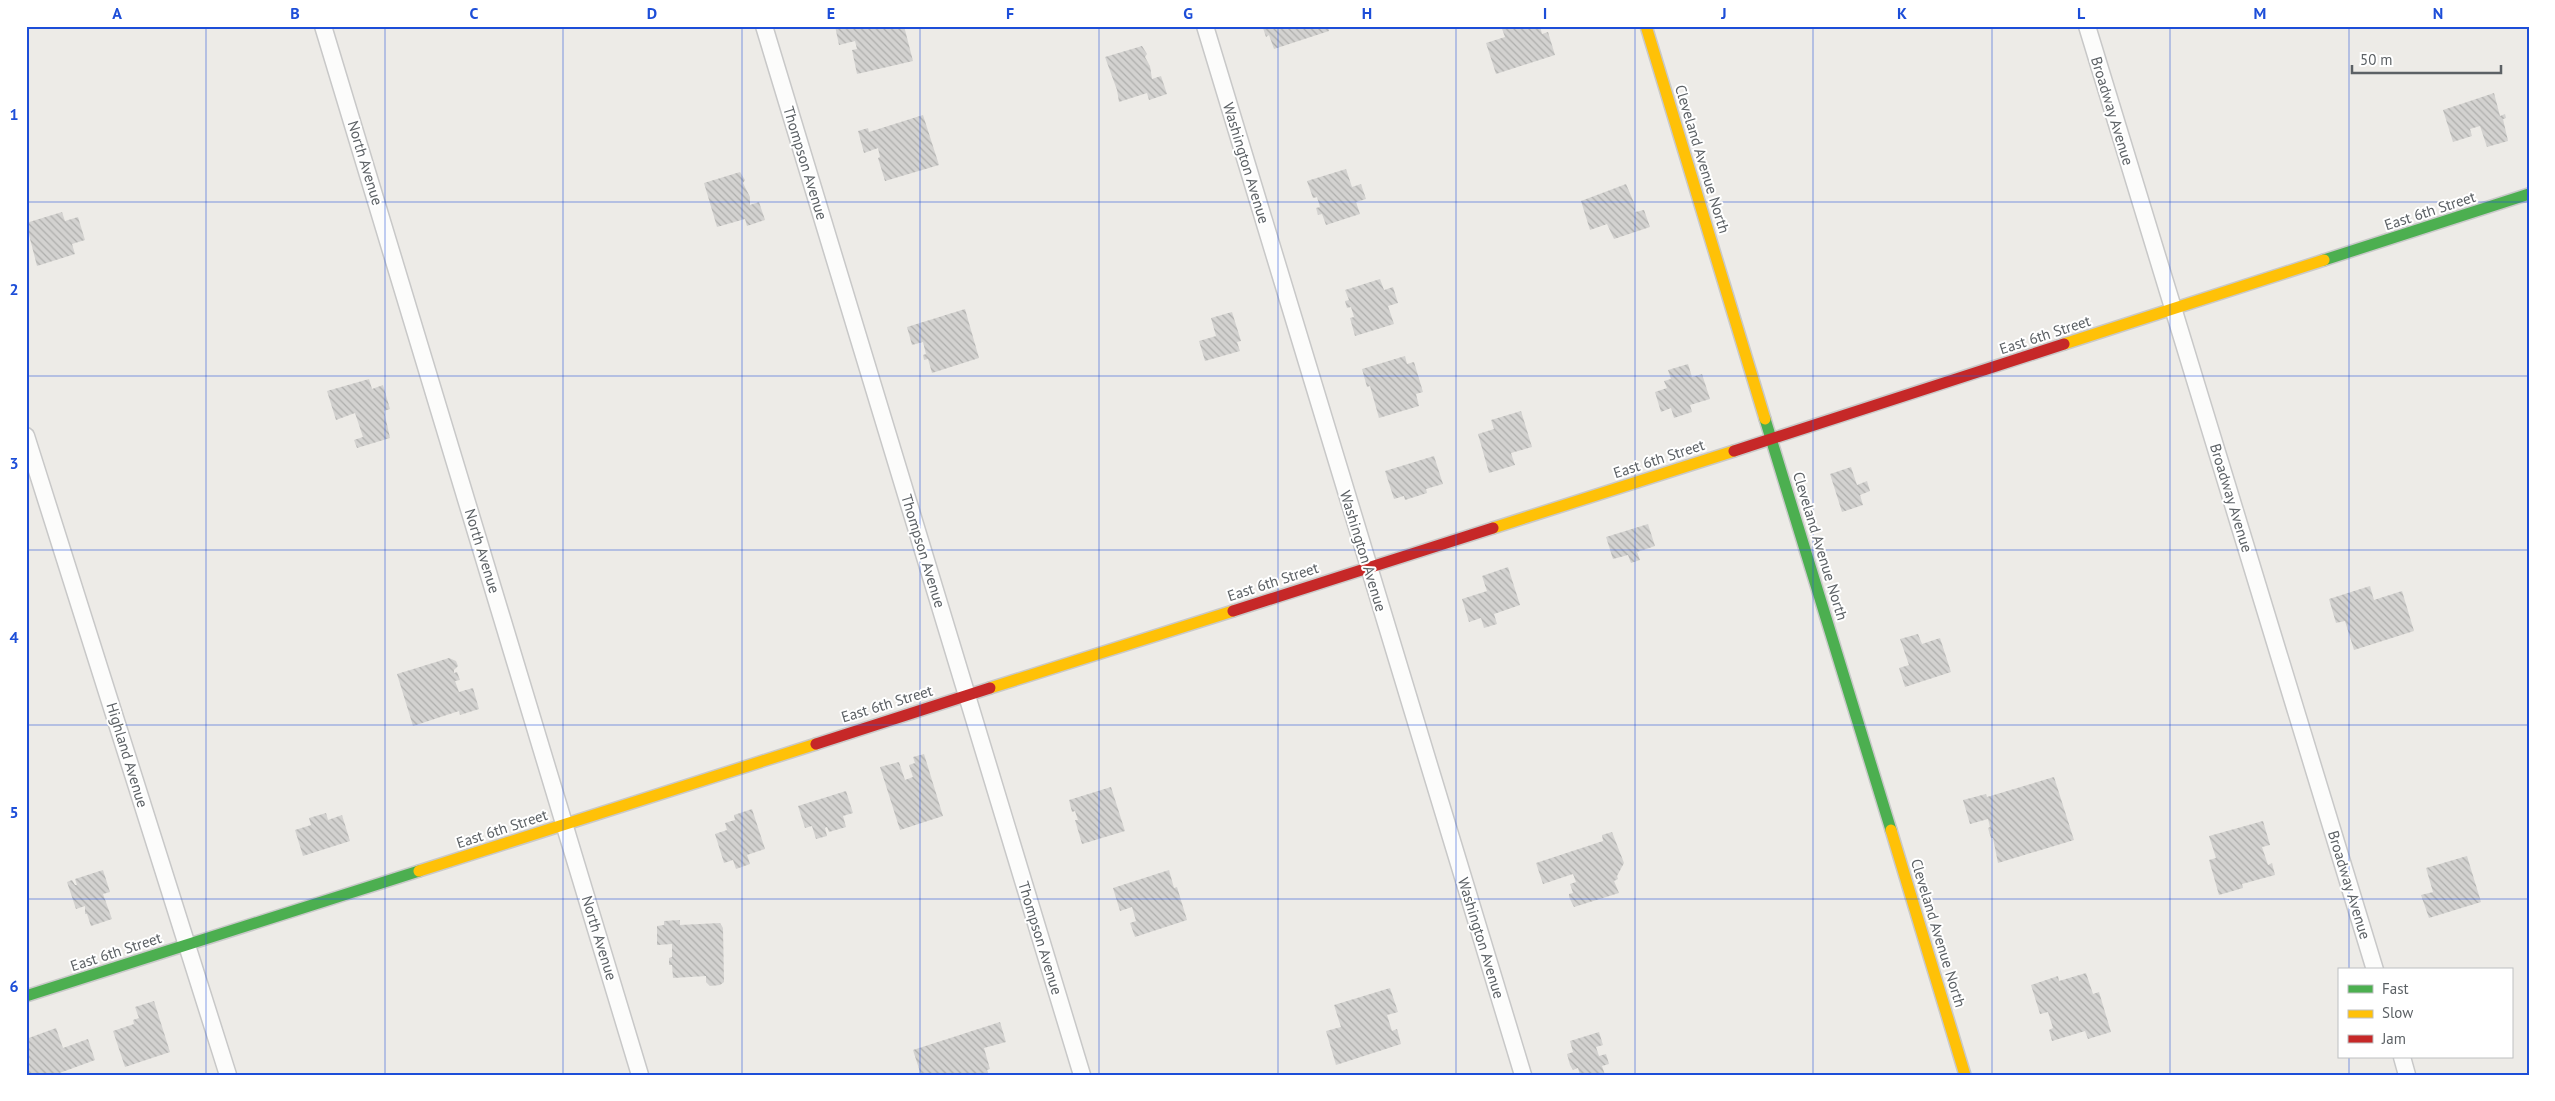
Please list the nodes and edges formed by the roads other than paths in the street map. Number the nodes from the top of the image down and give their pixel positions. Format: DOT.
graph roads {
  1 [pos="324,26"];
  2 [pos="764,26"];
  3 [pos="1205,26"];
  4 [pos="1646,26"];
  5 [pos="2087,26"];
  6 [pos="2529,194"];
  7 [pos="2174,310"];
  8 [pos="26,436"];
  9 [pos="1771,439"];
  10 [pos="1368,568"];
  11 [pos="966,696"];
  12 [pos="564,824"];
  13 [pos="187,945"];
  14 [pos="2374,968"];
  15 [pos="26,996"];
  16 [pos="2402,1058"];
  17 [pos="228,1075"];
  18 [pos="640,1075"];
  19 [pos="1082,1075"];
  20 [pos="1523,1075"];
  21 [pos="1965,1075"];
  22 [pos="2407,1075"];
  1 -- 12 [label="street, North Avenue"];
  2 -- 11 [label="street, Thompson Avenue"];
  3 -- 10 [label="street, Washington Avenue"];
  4 -- 9 [label="street, Cleveland Avenue North"];
  5 -- 7 [label="street, Broadway Avenue"];
  6 -- 7 [label="street, East 6th Street"];
  7 -- 9 [label="street, East 6th Street"];
  7 -- 14 [label="street, Broadway Avenue"];
  8 -- 13 [label="street, Highland Avenue"];
  9 -- 10 [label="street, East 6th Street"];
  9 -- 21 [label="street, Cleveland Avenue North"];
  10 -- 11 [label="street, East 6th Street"];
  10 -- 20 [label="street, Washington Avenue"];
  11 -- 12 [label="street, East 6th Street"];
  11 -- 19 [label="street, Thompson Avenue"];
  12 -- 13 [label="street, East 6th Street"];
  12 -- 18 [label="street, North Avenue"];
  13 -- 15 [label="street, East 6th Street"];
  13 -- 17 [label="street, Highland Avenue"];
  16 -- 22 [label="street"];
}
